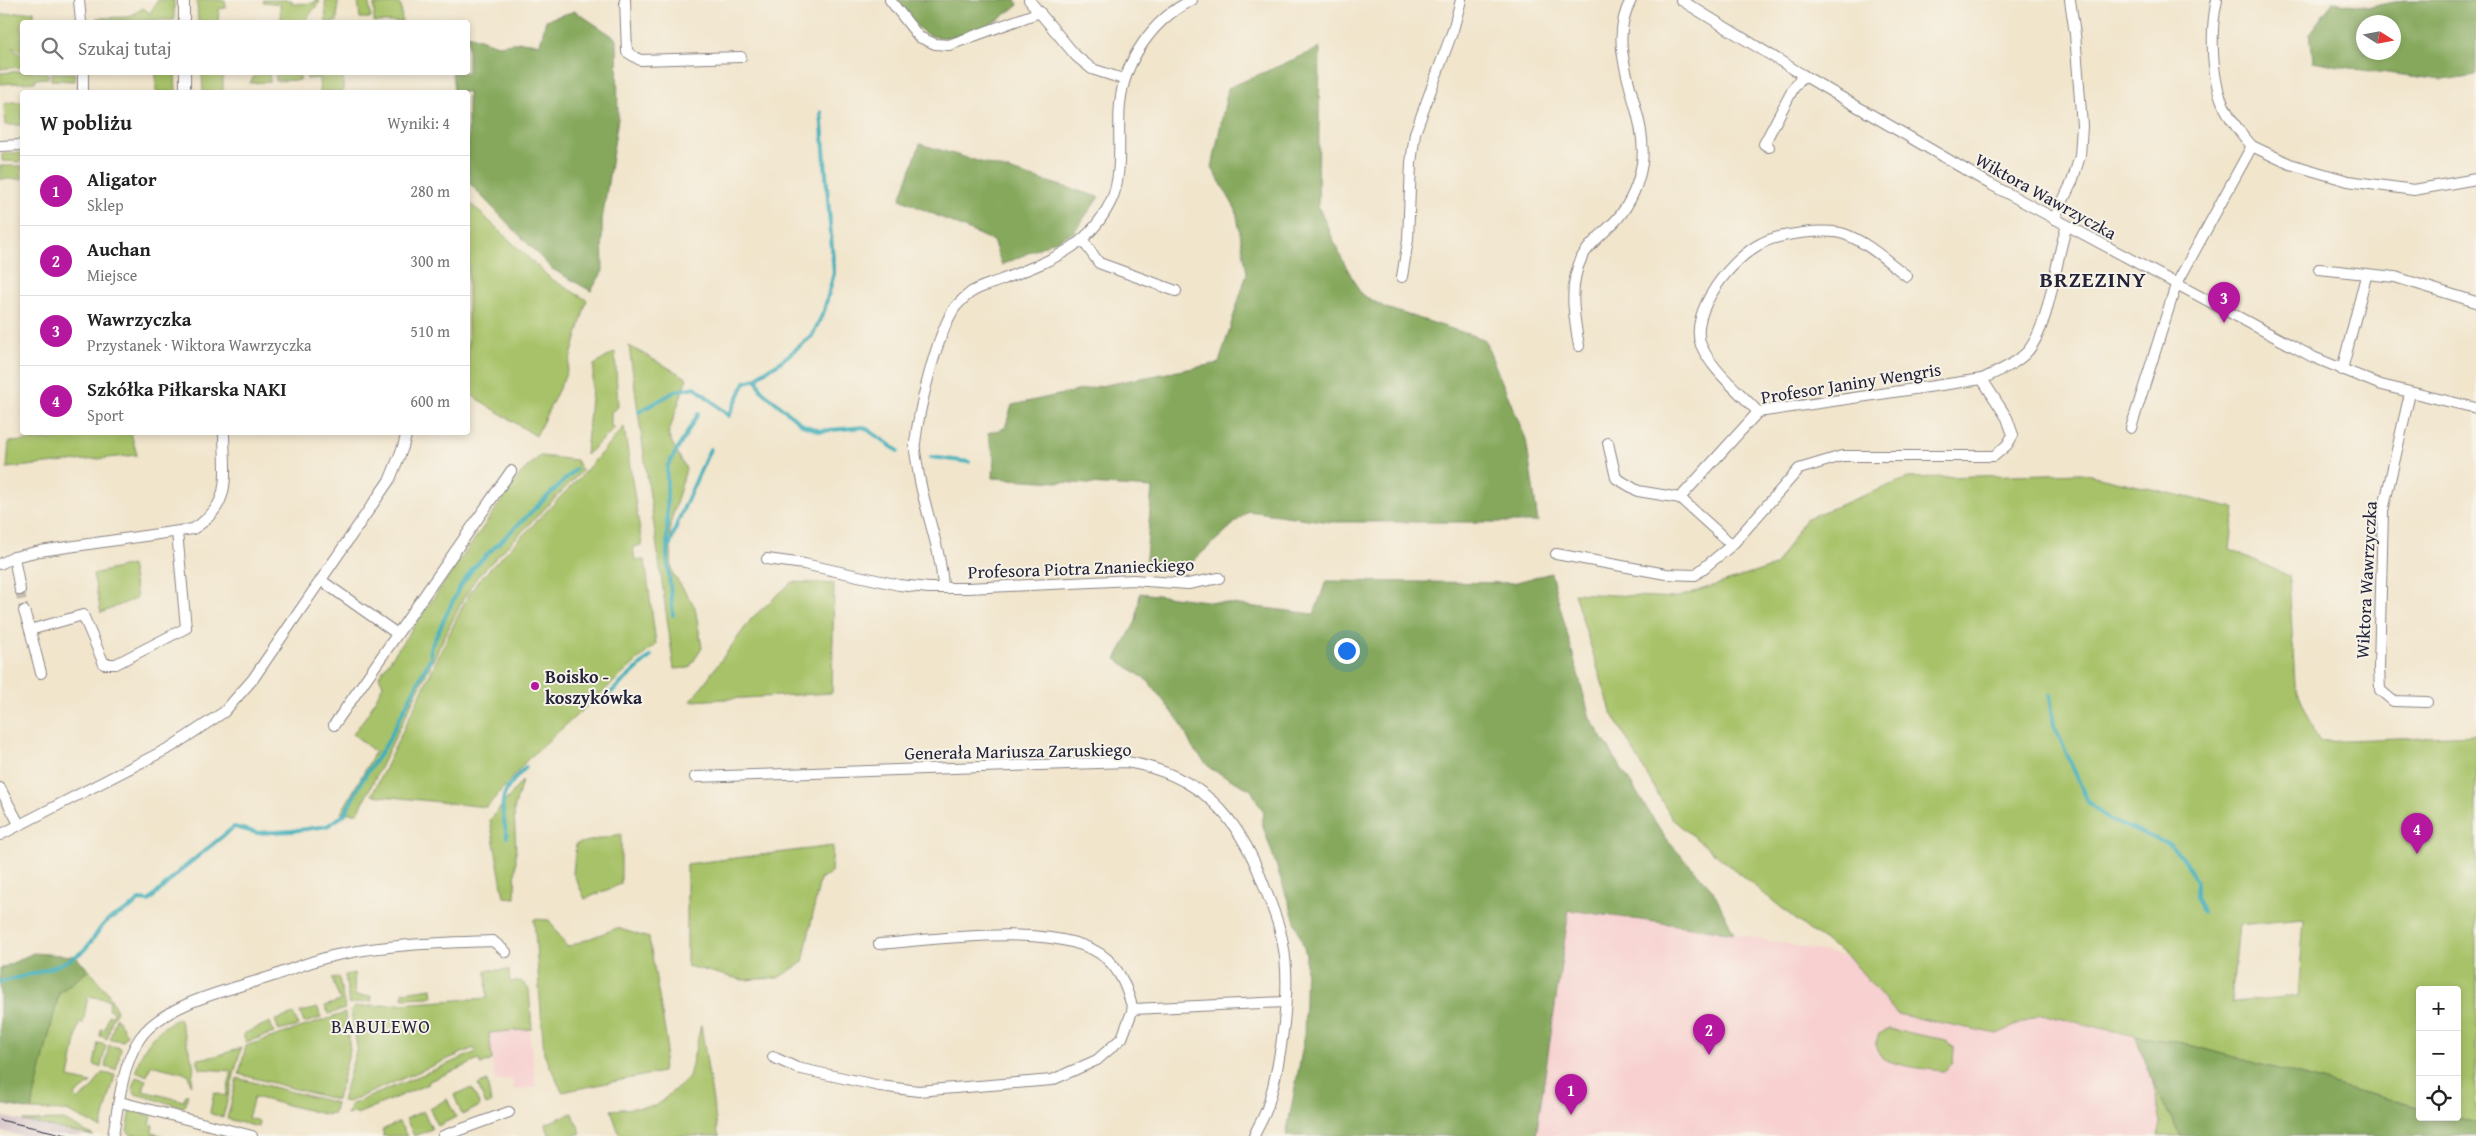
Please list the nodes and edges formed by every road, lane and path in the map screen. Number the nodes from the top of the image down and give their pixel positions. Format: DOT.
graph roads {
  1 [pos="79,0"];
  2 [pos="184,0"];
  3 [pos="625,0"];
  4 [pos="890,0"];
  5 [pos="1029,0"];
  6 [pos="1192,0"];
  7 [pos="1461,0"];
  8 [pos="1631,0"];
  9 [pos="1681,0"];
  10 [pos="2070,0"];
  11 [pos="2217,0"];
  12 [pos="1040,12"];
  13 [pos="81,20"];
  14 [pos="184,20"];
  15 [pos="741,57"];
  16 [pos="83,75"];
  17 [pos="185,75"];
  18 [pos="1803,75"];
  19 [pos="1124,79"];
  20 [pos="83,90"];
  21 [pos="185,90"];
  22 [pos="20,145"];
  23 [pos="0,146"];
  24 [pos="2252,146"];
  25 [pos="1769,147"];
  26 [pos="2476,180"];
  27 [pos="2054,219"];
  28 [pos="2067,226"];
  29 [pos="1083,241"];
  30 [pos="2319,269"];
  31 [pos="1907,276"];
  32 [pos="2366,276"];
  33 [pos="1402,277"];
  34 [pos="2176,285"];
  35 [pos="1176,291"];
  36 [pos="2476,302"];
  37 [pos="1579,346"];
  38 [pos="2342,370"];
  39 [pos="1982,379"];
  40 [pos="2410,393"];
  41 [pos="2476,408"];
  42 [pos="1758,412"];
  43 [pos="2131,428"];
  44 [pos="224,435"];
  45 [pos="406,435"];
  46 [pos="1608,443"];
  47 [pos="511,471"];
  48 [pos="1680,498"];
  49 [pos="177,532"];
  50 [pos="1732,545"];
  51 [pos="1556,554"];
  52 [pos="14,557"];
  53 [pos="767,559"];
  54 [pos="0,564"];
  55 [pos="1219,578"];
  56 [pos="322,581"];
  57 [pos="943,588"];
  58 [pos="20,590"];
  59 [pos="24,611"];
  60 [pos="30,630"];
  61 [pos="396,633"];
  62 [pos="41,673"];
  63 [pos="2427,702"];
  64 [pos="334,724"];
  65 [pos="695,777"];
  66 [pos="0,788"];
  67 [pos="19,824"];
  68 [pos="0,835"];
  69 [pos="879,944"];
  70 [pos="506,952"];
  71 [pos="1285,1002"];
  72 [pos="1133,1009"];
  73 [pos="773,1057"];
  74 [pos="120,1102"];
  75 [pos="509,1112"];
  76 [pos="113,1136"];
  77 [pos="252,1136"];
  78 [pos="443,1136"];
  79 [pos="1254,1136"];
  1 -- 13 [label="street"];
  2 -- 14 [label="street"];
  3 -- 15 [label="street"];
  4 -- 12 [label="street"];
  5 -- 12 [label="street"];
  6 -- 19 [label="street"];
  7 -- 33 [label="street"];
  8 -- 37 [label="street"];
  9 -- 18 [label="street, Wiktora Wawrzyczka"];
  10 -- 27 [label="street"];
  11 -- 24 [label="street"];
  12 -- 19 [label="street"];
  16 -- 20 [label="street"];
  17 -- 21 [label="street"];
  18 -- 25 [label="street"];
  18 -- 27 [label="street, Wiktora Wawrzyczka"];
  19 -- 29 [label="street"];
  22 -- 23 [label="street"];
  24 -- 26 [label="street"];
  24 -- 34 [label="street"];
  27 -- 28 [label="street, Wiktora Wawrzyczka"];
  28 -- 34 [label="street, Wiktora Wawrzyczka"];
  28 -- 39 [label="street, Profesor Janiny Wengris"];
  29 -- 35 [label="street"];
  29 -- 57 [label="street"];
  30 -- 32 [label="street"];
  31 -- 42 [label="street"];
  32 -- 36 [label="street"];
  32 -- 38 [label="street"];
  34 -- 38 [label="street, Wiktora Wawrzyczka"];
  34 -- 43 [label="street"];
  38 -- 40 [label="street, Wiktora Wawrzyczka"];
  39 -- 42 [label="street, Profesor Janiny Wengris"];
  39 -- 50 [label="street"];
  40 -- 41 [label="street, Wiktora Wawrzyczka"];
  40 -- 63 [label="street, Wiktora Wawrzyczka"];
  42 -- 48 [label="street, Profesor Janiny Wengris"];
  44 -- 49 [label="street"];
  45 -- 56 [label="street"];
  46 -- 48 [label="street"];
  47 -- 61 [label="street"];
  48 -- 50 [label="street"];
  49 -- 52 [label="street"];
  49 -- 60 [label="street"];
  50 -- 51 [label="street"];
  52 -- 54 [label="street"];
  52 -- 58 [label="street"];
  53 -- 57 [label="street, Profesora Piotra Znanieckiego"];
  55 -- 57 [label="street, Profesora Piotra Znanieckiego"];
  56 -- 61 [label="street"];
  56 -- 67 [label="street"];
  59 -- 60 [label="street"];
  60 -- 62 [label="street"];
  61 -- 64 [label="street"];
  65 -- 71 [label="street, Generała Mariusza Zaruskiego"];
  66 -- 67 [label="street"];
  67 -- 68 [label="street"];
  69 -- 72 [label="street"];
  70 -- 74 [label="street"];
  71 -- 72 [label="street"];
  71 -- 79 [label="street, Generała Mariusza Zaruskiego"];
  72 -- 73 [label="street"];
  74 -- 76 [label="street"];
  74 -- 77 [label="street"];
  75 -- 78 [label="street"];
}
